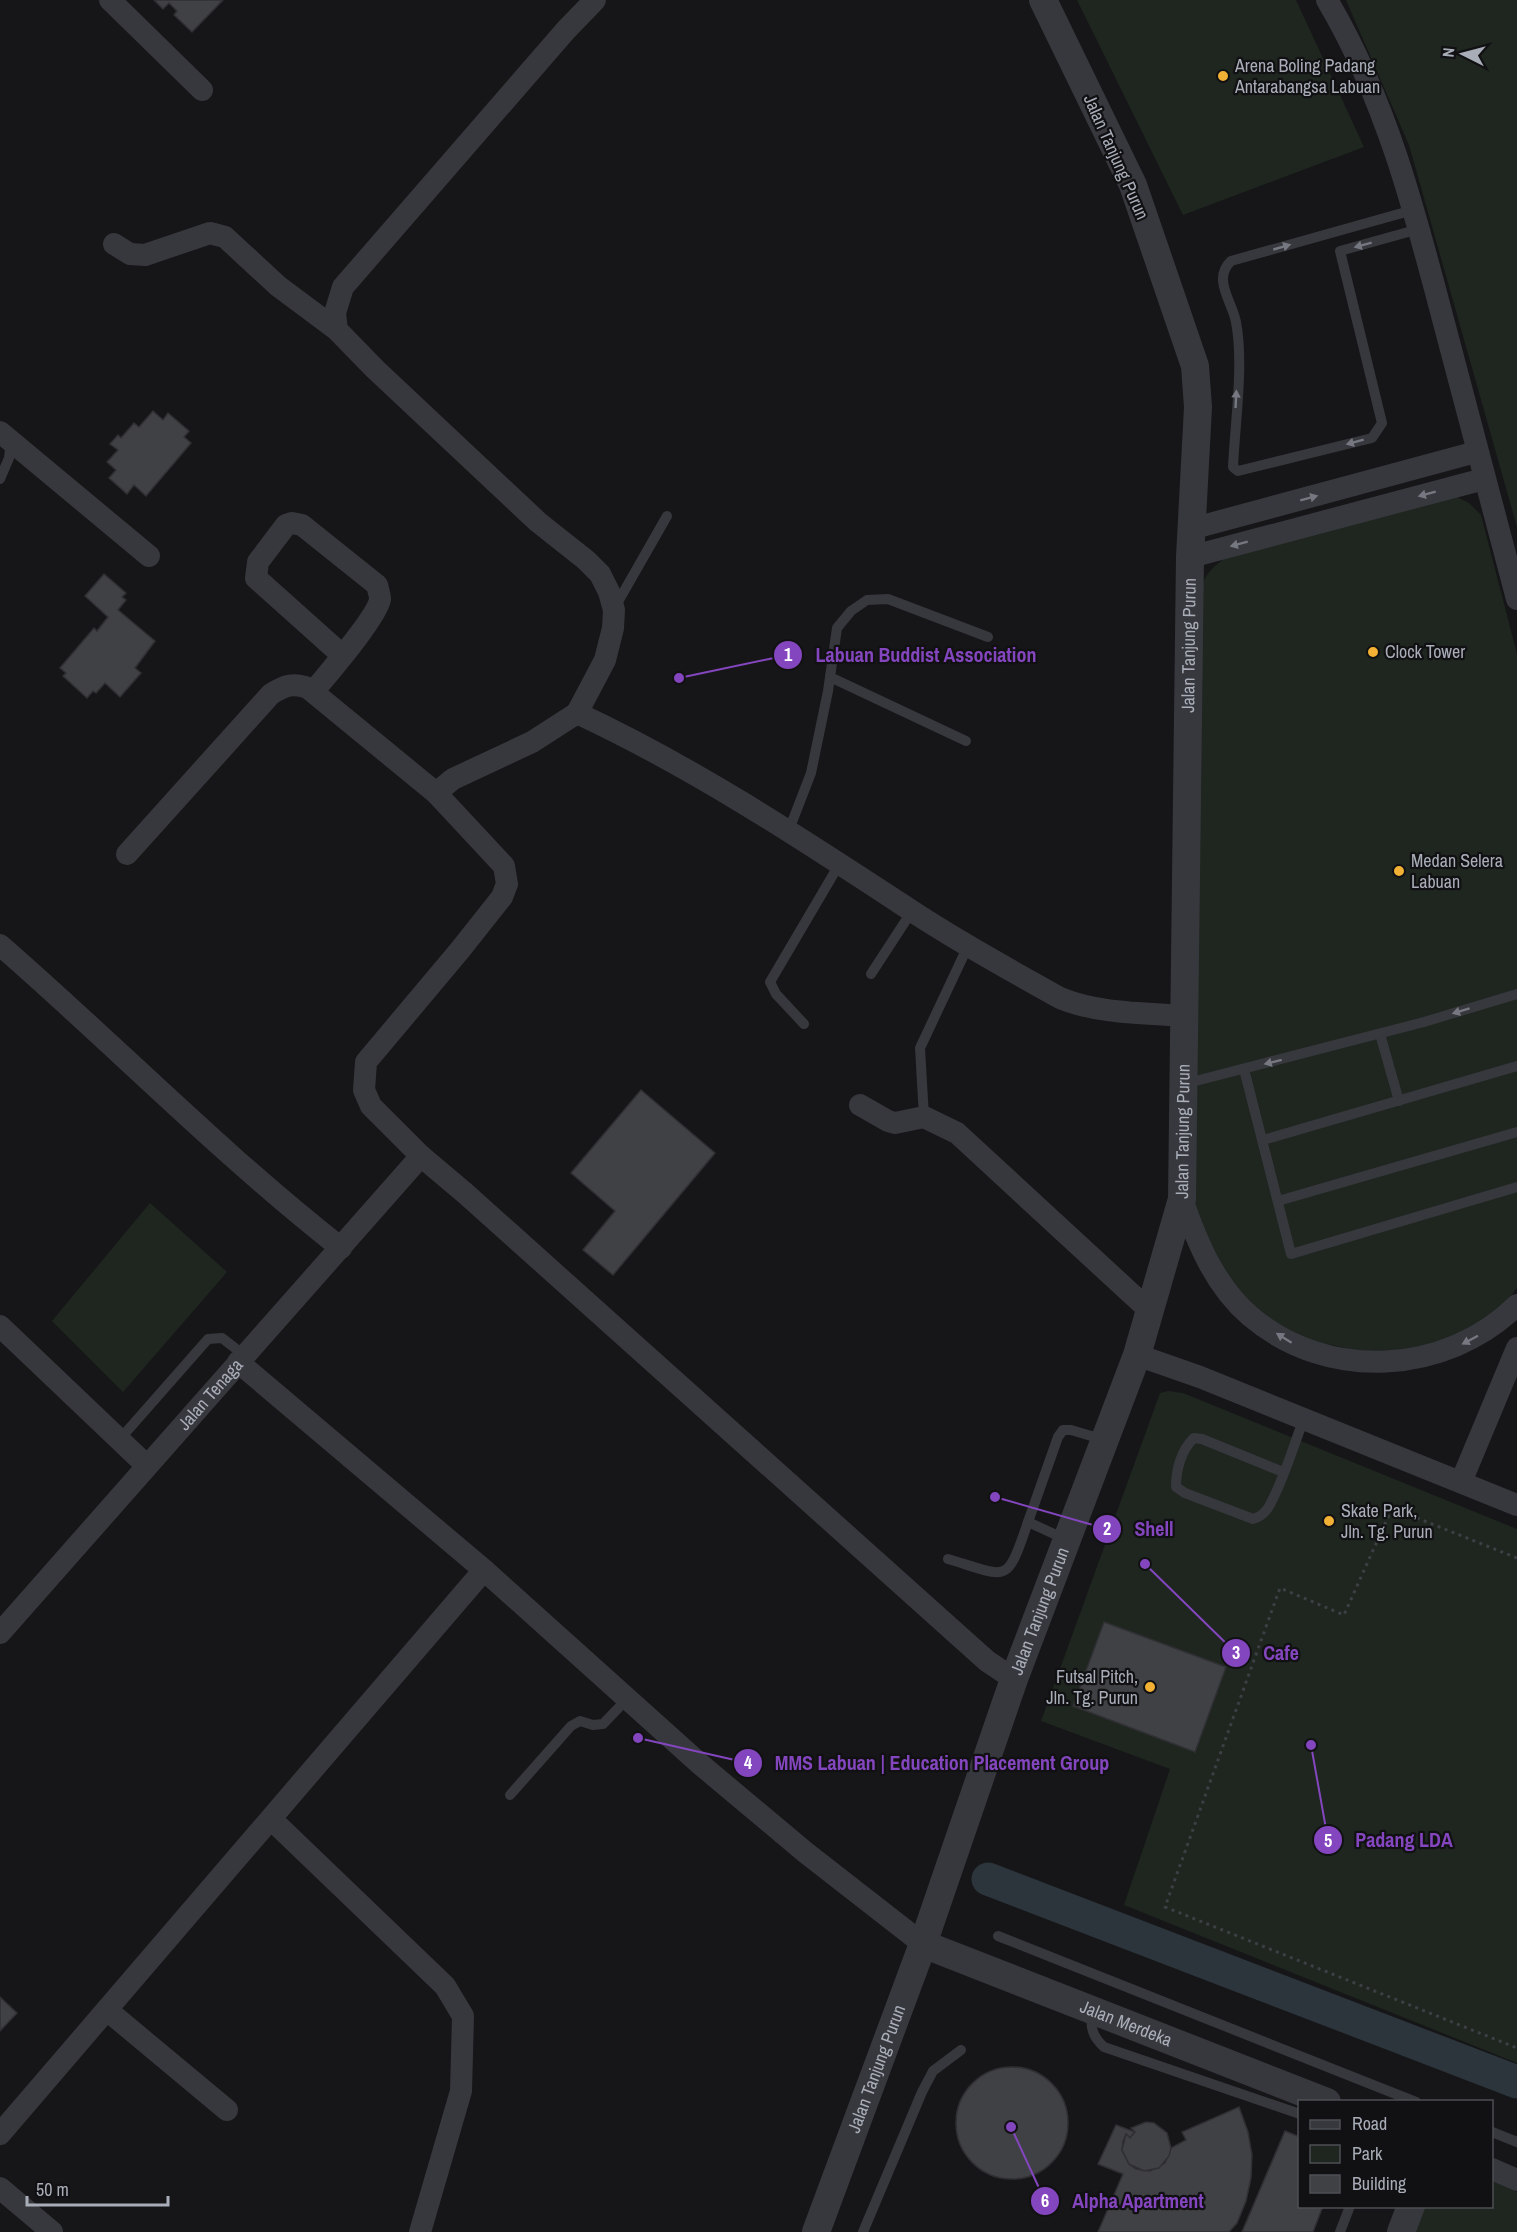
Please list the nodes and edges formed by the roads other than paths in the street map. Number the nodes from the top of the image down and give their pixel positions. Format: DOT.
graph roads {
  1 [pos="110,0"];
  2 [pos="595,0"];
  3 [pos="1043,0"];
  4 [pos="1327,0"];
  5 [pos="202,90"];
  6 [pos="1416,220"];
  7 [pos="1336,232"];
  8 [pos="114,244"];
  9 [pos="1340,251"];
  10 [pos="338,330"];
  11 [pos="5,436"];
  12 [pos="1476,452"];
  13 [pos="1484,478"];
  14 [pos="0,479"];
  15 [pos="667,516"];
  16 [pos="1191,529"];
  17 [pos="148,556"];
  18 [pos="1190,557"];
  19 [pos="1517,599"];
  20 [pos="614,610"];
  21 [pos="988,637"];
  22 [pos="342,655"];
  23 [pos="830,677"];
  24 [pos="313,692"];
  25 [pos="577,713"];
  26 [pos="966,741"];
  27 [pos="436,793"];
  28 [pos="789,830"];
  29 [pos="127,854"];
  30 [pos="840,863"];
  31 [pos="912,911"];
  32 [pos="0,945"];
  33 [pos="968,946"];
  34 [pos="871,974"];
  35 [pos="1517,994"];
  36 [pos="1186,1016"];
  37 [pos="804,1024"];
  38 [pos="1380,1034"];
  39 [pos="1517,1066"];
  40 [pos="1244,1069"];
  41 [pos="1182,1085"];
  42 [pos="1399,1101"];
  43 [pos="860,1105"];
  44 [pos="924,1117"];
  45 [pos="1517,1132"];
  46 [pos="1263,1140"];
  47 [pos="421,1156"];
  48 [pos="1517,1187"];
  49 [pos="1182,1199"];
  50 [pos="1278,1201"];
  51 [pos="341,1248"];
  52 [pos="1517,1305"];
  53 [pos="1150,1311"];
  54 [pos="0,1326"];
  55 [pos="1517,1348"];
  56 [pos="1137,1355"];
  57 [pos="241,1358"];
  58 [pos="1304,1419"];
  59 [pos="120,1439"];
  60 [pos="1105,1440"];
  61 [pos="147,1465"];
  62 [pos="1283,1472"];
  63 [pos="1461,1482"];
  64 [pos="1517,1505"];
  65 [pos="1028,1522"];
  66 [pos="1068,1540"];
  67 [pos="948,1558"];
  68 [pos="484,1570"];
  69 [pos="0,1633"];
  70 [pos="1014,1679"];
  71 [pos="628,1698"];
  72 [pos="510,1795"];
  73 [pos="271,1819"];
  74 [pos="998,1936"];
  75 [pos="923,1944"];
  76 [pos="107,2010"];
  77 [pos="961,2050"];
  78 [pos="1411,2100"];
  79 [pos="1297,2105"];
  80 [pos="227,2110"];
  81 [pos="1493,2133"];
  82 [pos="0,2134"];
  83 [pos="1517,2142"];
  84 [pos="1493,2170"];
  85 [pos="1517,2180"];
  86 [pos="0,2188"];
  87 [pos="1349,2208"];
  88 [pos="1410,2208"];
  89 [pos="820,2231"];
  90 [pos="52,2232"];
  91 [pos="420,2232"];
  92 [pos="862,2232"];
  93 [pos="1340,2232"];
  94 [pos="1401,2232"];
  1 -- 5 [label="street"];
  2 -- 10 [label="street"];
  3 -- 16 [label="street, Jalan Tanjung Purun"];
  4 -- 6 [label="street"];
  6 -- 7 [label="lane"];
  6 -- 9 [label="lane, one-way"];
  6 -- 12 [label="street"];
  7 -- 9 [label="lane"];
  9 -- 7 [label="lane, one-way"];
  8 -- 10 [label="street"];
  10 -- 20 [label="street"];
  11 -- 14 [label="lane"];
  11 -- 17 [label="street"];
  12 -- 13 [label="street"];
  16 -- 12 [label="street, one-way"];
  13 -- 18 [label="street, one-way"];
  13 -- 19 [label="street"];
  15 -- 20 [label="lane"];
  16 -- 18 [label="street, Jalan Tanjung Purun"];
  18 -- 36 [label="street, Jalan Tanjung Purun"];
  20 -- 25 [label="street"];
  21 -- 23 [label="lane"];
  22 -- 22 [label="street"];
  22 -- 24 [label="street"];
  23 -- 26 [label="lane"];
  23 -- 28 [label="lane"];
  24 -- 27 [label="street"];
  24 -- 29 [label="street"];
  25 -- 27 [label="street"];
  25 -- 28 [label="street"];
  27 -- 47 [label="street"];
  28 -- 30 [label="street"];
  30 -- 31 [label="street"];
  30 -- 37 [label="lane"];
  31 -- 33 [label="street"];
  31 -- 34 [label="lane"];
  32 -- 51 [label="street"];
  33 -- 36 [label="street"];
  33 -- 44 [label="lane"];
  35 -- 38 [label="lane, one-way"];
  36 -- 41 [label="street, Jalan Tanjung Purun"];
  38 -- 40 [label="lane, one-way"];
  38 -- 42 [label="lane"];
  39 -- 42 [label="lane"];
  40 -- 41 [label="lane"];
  40 -- 46 [label="lane"];
  41 -- 49 [label="street, Jalan Tanjung Purun"];
  42 -- 46 [label="lane"];
  43 -- 44 [label="street"];
  44 -- 53 [label="street"];
  45 -- 50 [label="lane"];
  46 -- 50 [label="lane"];
  47 -- 51 [label="street, Jalan Tenaga"];
  47 -- 70 [label="street"];
  48 -- 50 [label="lane"];
  52 -- 49 [label="street, one-way"];
  49 -- 53 [label="street, Jalan Tanjung Purun"];
  51 -- 57 [label="street, Jalan Tenaga"];
  53 -- 56 [label="street, Jalan Tanjung Purun"];
  54 -- 59 [label="street"];
  55 -- 63 [label="street"];
  56 -- 58 [label="street"];
  56 -- 60 [label="street, Jalan Tanjung Purun"];
  57 -- 59 [label="lane"];
  57 -- 61 [label="street, Jalan Tenaga"];
  57 -- 68 [label="street"];
  58 -- 62 [label="lane"];
  58 -- 63 [label="street"];
  59 -- 61 [label="street"];
  60 -- 65 [label="lane"];
  60 -- 66 [label="street, Jalan Tanjung Purun"];
  61 -- 69 [label="street, Jalan Tenaga"];
  62 -- 62 [label="lane"];
  63 -- 64 [label="street"];
  65 -- 66 [label="lane"];
  65 -- 67 [label="lane"];
  66 -- 70 [label="street, Jalan Tanjung Purun"];
  68 -- 71 [label="street"];
  68 -- 73 [label="street"];
  70 -- 75 [label="street, Jalan Tanjung Purun"];
  71 -- 72 [label="lane"];
  71 -- 75 [label="street"];
  73 -- 76 [label="street"];
  73 -- 91 [label="street"];
  74 -- 78 [label="lane"];
  75 -- 79 [label="street, Jalan Merdeka"];
  75 -- 89 [label="street, Jalan Tanjung Purun"];
  76 -- 80 [label="street"];
  76 -- 82 [label="street"];
  77 -- 92 [label="lane"];
  81 -- 83 [label="lane"];
  84 -- 85 [label="street"];
  86 -- 90 [label="street"];
  87 -- 93 [label="lane"];
  88 -- 94 [label="street"];
}
